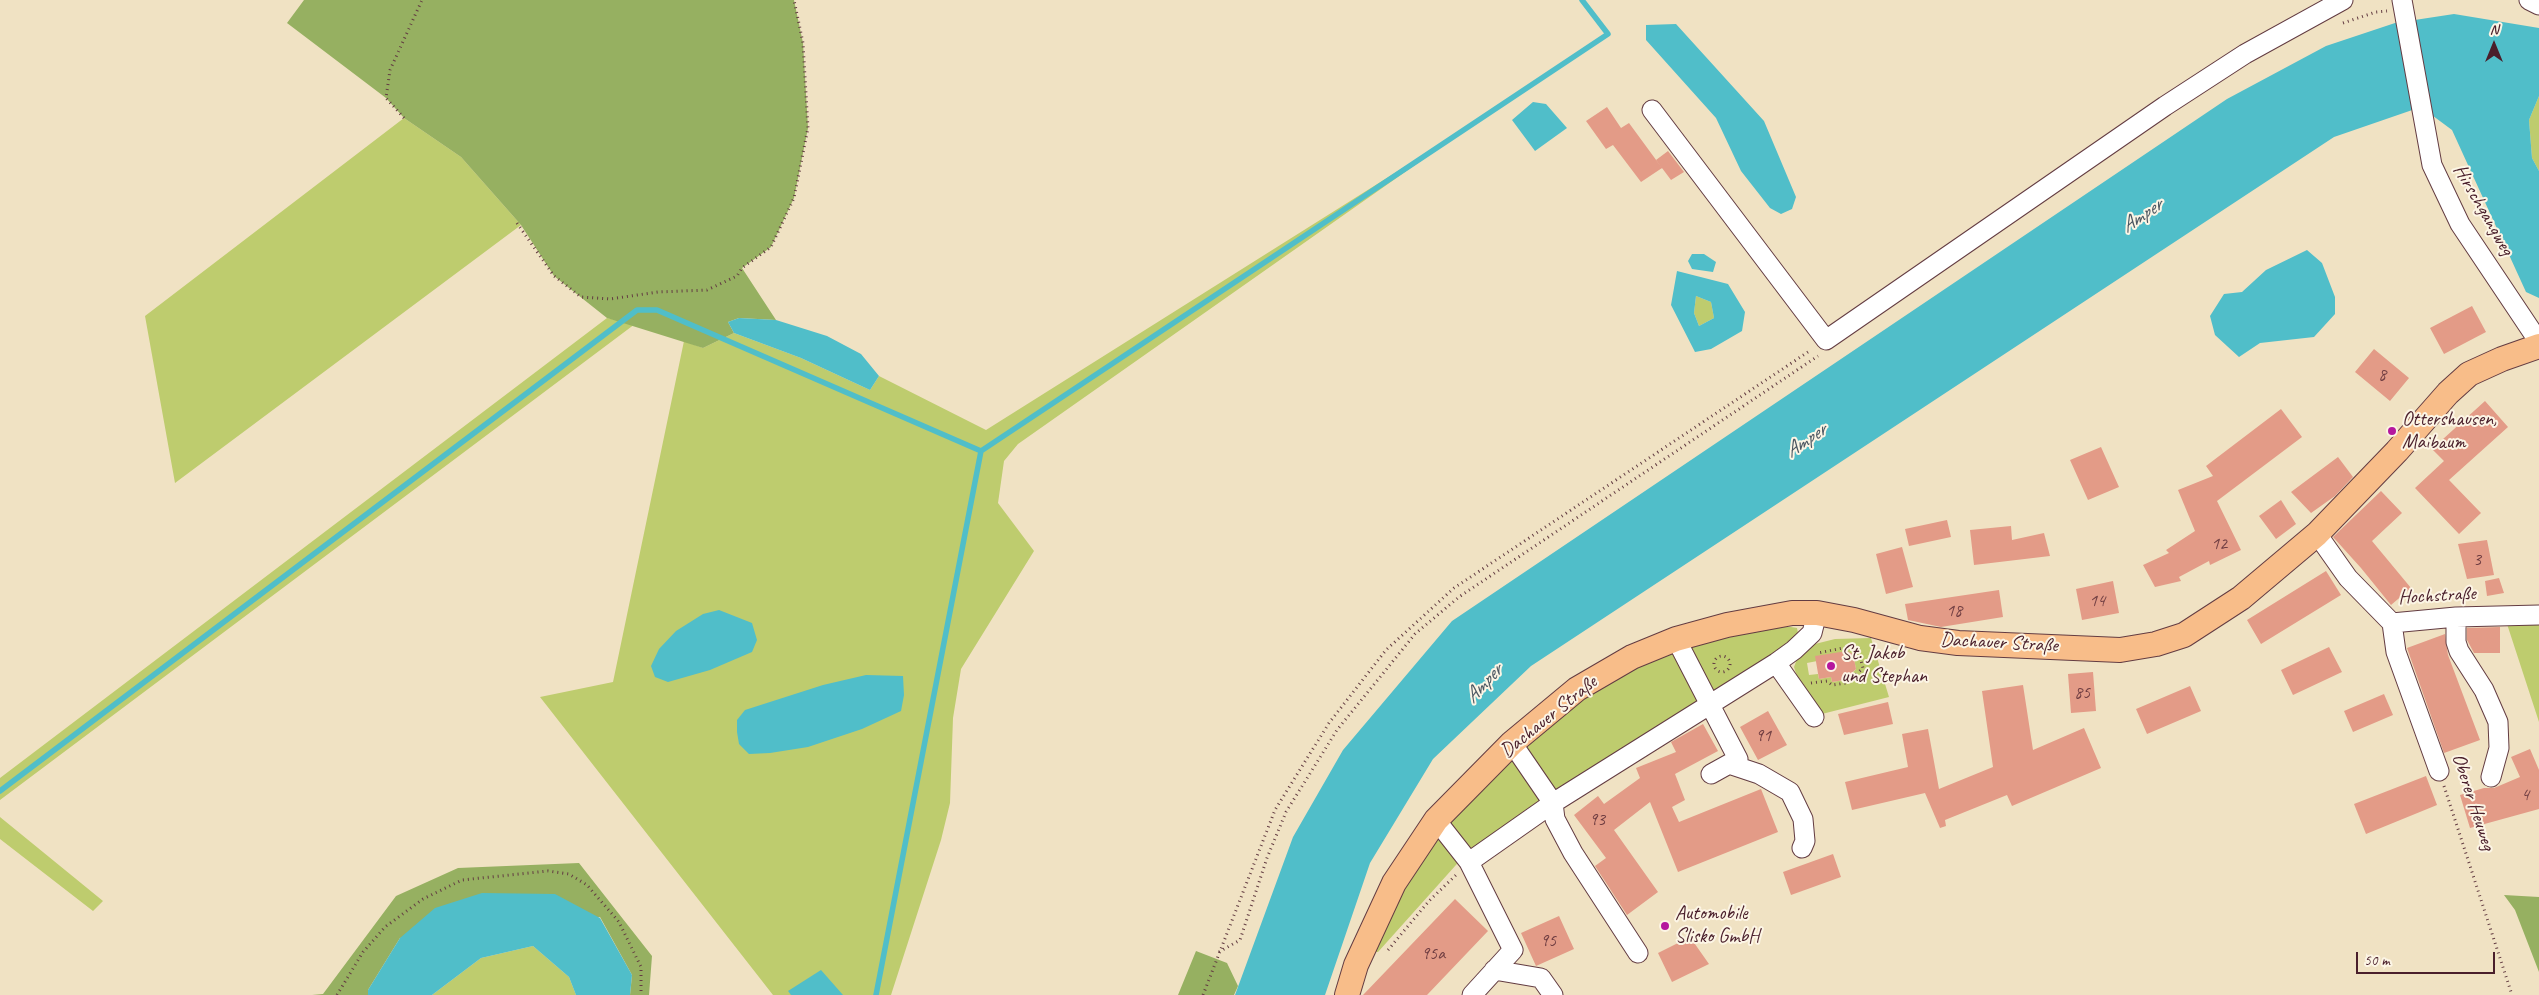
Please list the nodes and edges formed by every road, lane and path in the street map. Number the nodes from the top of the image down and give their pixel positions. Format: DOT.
graph roads {
  1 [pos="422,0"];
  2 [pos="794,0"];
  3 [pos="2343,0"];
  4 [pos="2529,0"];
  5 [pos="2539,4"];
  6 [pos="2404,5"];
  7 [pos="2340,24"];
  8 [pos="1652,110"];
  9 [pos="404,118"];
  10 [pos="517,222"];
  11 [pos="2539,342"];
  12 [pos="2539,346"];
  13 [pos="1824,347"];
  14 [pos="2317,534"];
  15 [pos="1817,613"];
  16 [pos="2539,615"];
  17 [pos="2456,617"];
  18 [pos="2392,623"];
  19 [pos="1676,639"];
  20 [pos="1813,654"];
  21 [pos="1730,660"];
  22 [pos="1776,664"];
  23 [pos="1806,680"];
  24 [pos="1708,704"];
  25 [pos="1814,717"];
  26 [pos="1512,743"];
  27 [pos="1729,764"];
  28 [pos="2439,771"];
  29 [pos="1711,774"];
  30 [pos="2491,777"];
  31 [pos="1553,803"];
  32 [pos="1436,820"];
  33 [pos="1802,848"];
  34 [pos="1469,862"];
  35 [pos="1219,952"];
  36 [pos="1638,953"];
  37 [pos="1381,957"];
  38 [pos="1494,970"];
  39 [pos="338,995"];
  40 [pos="641,995"];
  41 [pos="1204,995"];
  42 [pos="1347,995"];
  43 [pos="1472,995"];
  44 [pos="1553,995"];
  45 [pos="2512,995"];
  1 -- 9 [label="path"];
  2 -- 10 [label="path"];
  3 -- 13 [label="street"];
  4 -- 5 [label="street"];
  6 -- 7 [label="path"];
  6 -- 11 [label="street, Hirschgangweg"];
  8 -- 13 [label="street"];
  12 -- 14 [label="main road, Dachauer Straße"];
  13 -- 35 [label="path"];
  13 -- 35 [label="path"];
  14 -- 15 [label="main road, Dachauer Straße"];
  14 -- 18 [label="street, Hochstraße"];
  15 -- 19 [label="main road, Dachauer Straße"];
  15 -- 22 [label="street"];
  16 -- 17 [label="street, Hochstraße"];
  17 -- 18 [label="street, Hochstraße"];
  17 -- 30 [label="street"];
  18 -- 28 [label="street, Oberer Heuweg"];
  19 -- 24 [label="street"];
  19 -- 26 [label="main road, Dachauer Straße"];
  20 -- 23 [label="path"];
  21 -- 21 [label="path"];
  22 -- 24 [label="street"];
  22 -- 25 [label="street"];
  24 -- 27 [label="street"];
  24 -- 31 [label="street"];
  26 -- 31 [label="street"];
  26 -- 32 [label="main road, Dachauer Straße"];
  27 -- 29 [label="street"];
  27 -- 33 [label="street"];
  28 -- 45 [label="path, Oberer Heuweg"];
  31 -- 34 [label="street"];
  31 -- 36 [label="street"];
  32 -- 34 [label="street"];
  32 -- 42 [label="main road, Dachauer Straße"];
  34 -- 37 [label="path"];
  34 -- 38 [label="street"];
  35 -- 41 [label="path"];
  38 -- 43 [label="street"];
  38 -- 44 [label="street"];
  39 -- 40 [label="path"];
}
